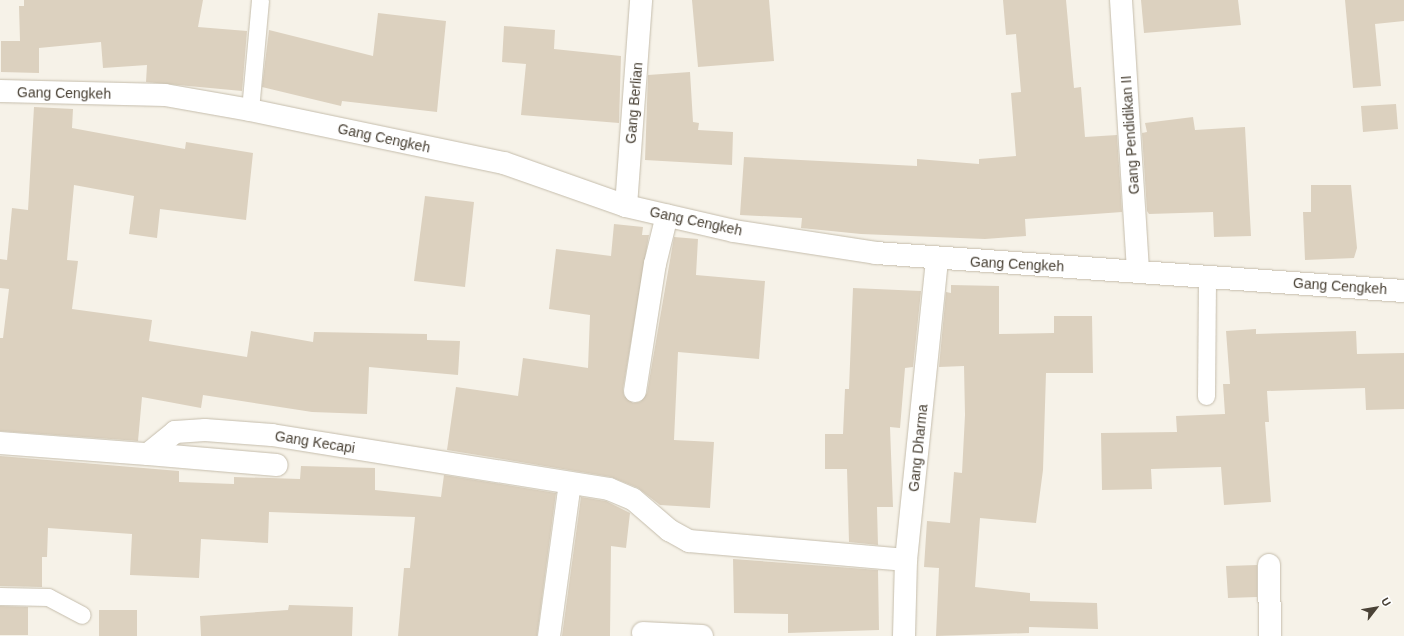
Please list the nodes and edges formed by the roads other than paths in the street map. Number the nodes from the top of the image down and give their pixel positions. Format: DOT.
graph roads {
  1 [pos="260,0"];
  2 [pos="641,0"];
  3 [pos="1121,0"];
  4 [pos="0,91"];
  5 [pos="250,110"];
  6 [pos="626,206"];
  7 [pos="668,215"];
  8 [pos="937,260"];
  9 [pos="1138,270"];
  10 [pos="1207,276"];
  11 [pos="1404,291"];
  12 [pos="635,391"];
  13 [pos="1206,396"];
  14 [pos="0,443"];
  15 [pos="148,454"];
  16 [pos="277,465"];
  17 [pos="570,483"];
  18 [pos="906,560"];
  19 [pos="1269,565"];
  20 [pos="0,596"];
  21 [pos="82,615"];
  22 [pos="643,633"];
  23 [pos="549,636"];
  24 [pos="702,636"];
  25 [pos="904,636"];
  26 [pos="1270,636"];
  1 -- 5 [label="lane"];
  2 -- 6 [label="street, Gang Berlian"];
  3 -- 9 [label="street, Gang Pendidikan II"];
  4 -- 5 [label="street, Gang Cengkeh"];
  5 -- 6 [label="street, Gang Cengkeh"];
  6 -- 7 [label="street, Gang Cengkeh"];
  7 -- 8 [label="street, Gang Cengkeh"];
  7 -- 12 [label="street"];
  8 -- 9 [label="street, Gang Cengkeh"];
  8 -- 18 [label="street, Gang Dharma"];
  9 -- 10 [label="street, Gang Cengkeh"];
  10 -- 11 [label="street, Gang Cengkeh"];
  10 -- 13 [label="lane"];
  14 -- 15 [label="street"];
  15 -- 16 [label="street"];
  15 -- 17 [label="street, Gang Kecapi"];
  17 -- 18 [label="street, Gang Kecapi"];
  17 -- 23 [label="street"];
  18 -- 25 [label="street, Gang Dharma"];
  19 -- 26 [label="street"];
  20 -- 21 [label="lane"];
  22 -- 24 [label="street"];
}
